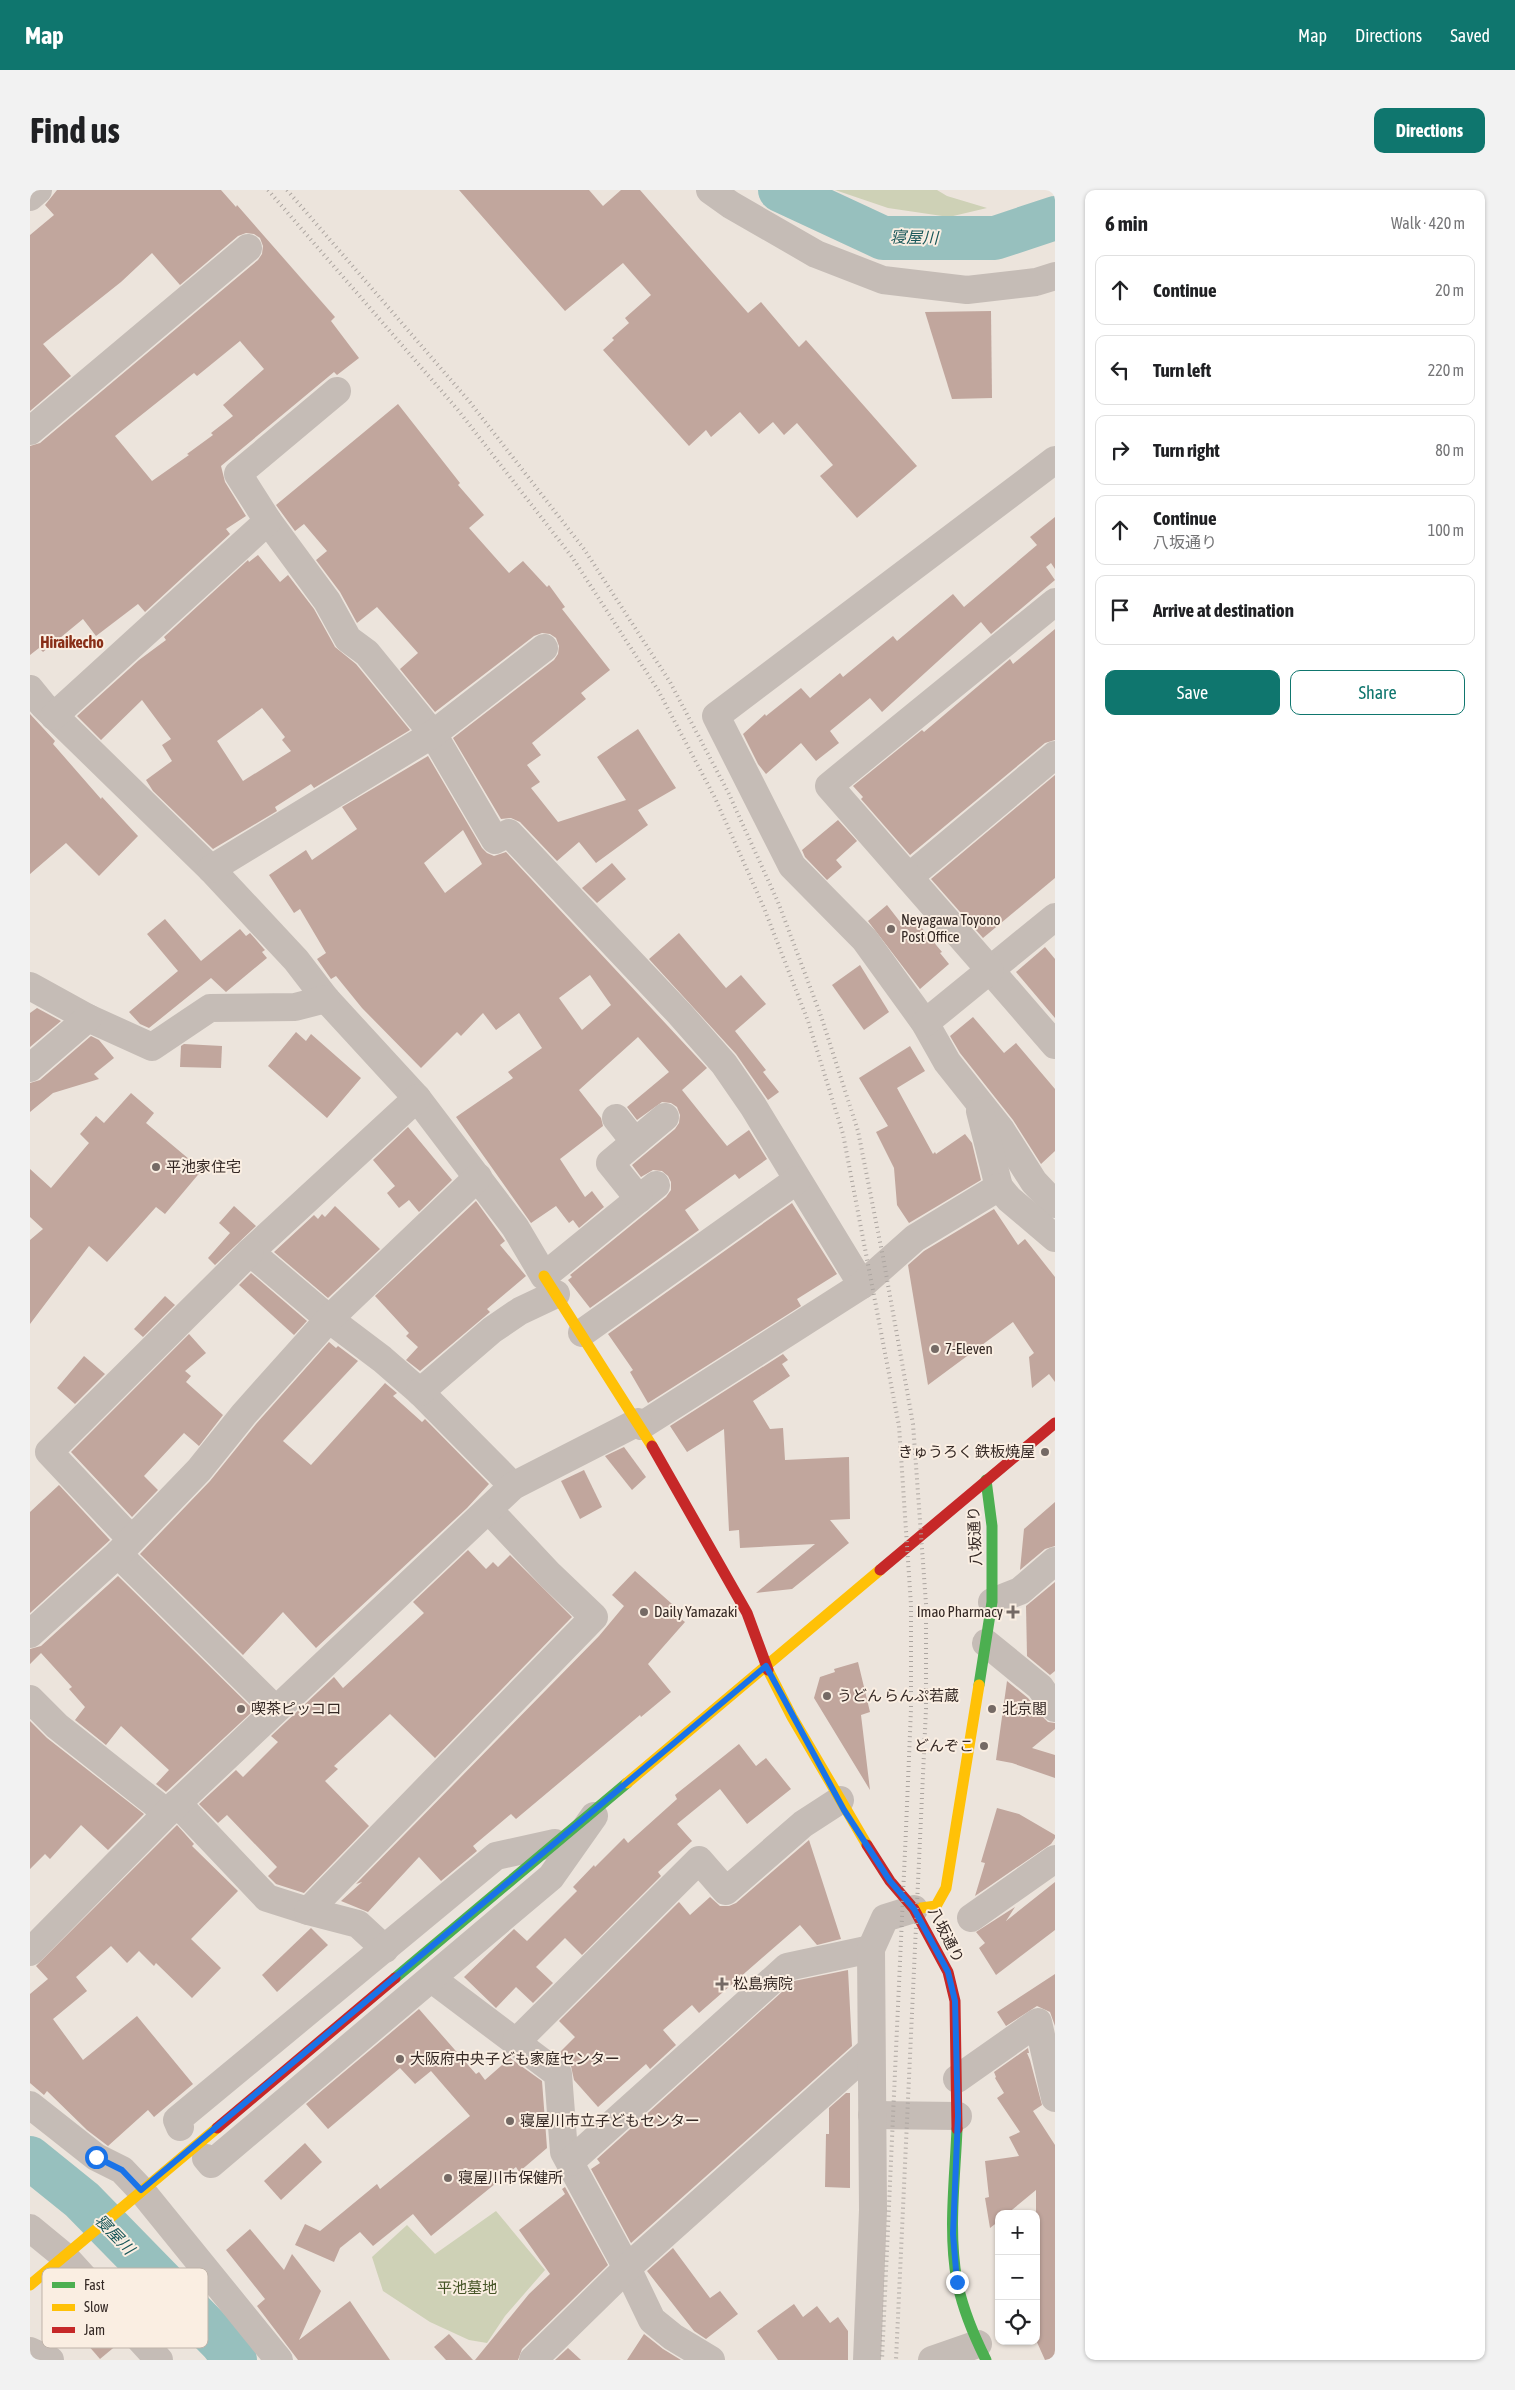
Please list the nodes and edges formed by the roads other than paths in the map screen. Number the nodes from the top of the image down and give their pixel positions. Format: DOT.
graph roads {
  1 [pos="38,190"];
  2 [pos="710,190"];
  3 [pos="30,197"];
  4 [pos="248,248"];
  5 [pos="1055,276"];
  6 [pos="337,391"];
  7 [pos="30,431"];
  8 [pos="1055,460"];
  9 [pos="268,521"];
  10 [pos="1055,602"];
  11 [pos="544,648"];
  12 [pos="30,689"];
  13 [pos="54,716"];
  14 [pos="433,734"];
  15 [pos="1055,755"];
  16 [pos="212,869"];
  17 [pos="909,876"];
  18 [pos="1055,917"];
  19 [pos="990,970"];
  20 [pos="30,986"];
  21 [pos="326,999"];
  22 [pos="88,1018"];
  23 [pos="925,1024"];
  24 [pos="1055,1045"];
  25 [pos="30,1068"];
  26 [pos="417,1098"];
  27 [pos="978,1103"];
  28 [pos="665,1117"];
  29 [pos="616,1118"];
  30 [pos="635,1142"];
  31 [pos="478,1177"];
  32 [pos="797,1180"];
  33 [pos="999,1187"];
  34 [pos="1055,1204"];
  35 [pos="1055,1238"];
  36 [pos="250,1252"];
  37 [pos="550,1285"];
  38 [pos="862,1285"];
  39 [pos="330,1320"];
  40 [pos="582,1333"];
  41 [pos="420,1392"];
  42 [pos="1055,1423"];
  43 [pos="640,1424"];
  44 [pos="39,1456"];
  45 [pos="986,1480"];
  46 [pos="513,1486"];
  47 [pos="489,1510"];
  48 [pos="125,1547"];
  49 [pos="1055,1561"];
  50 [pos="992,1602"];
  51 [pos="30,1634"];
  52 [pos="986,1643"];
  53 [pos="766,1666"];
  54 [pos="1050,1690"];
  55 [pos="30,1699"];
  56 [pos="275,1709"];
  57 [pos="840,1800"];
  58 [pos="605,1801"];
  59 [pos="172,1808"];
  60 [pos="555,1843"];
  61 [pos="1055,1859"];
  62 [pos="914,1909"];
  63 [pos="308,1911"];
  64 [pos="971,1918"];
  65 [pos="385,1949"];
  66 [pos="871,1949"];
  67 [pos="30,1952"];
  68 [pos="432,1979"];
  69 [pos="516,2042"];
  70 [pos="871,2050"];
  71 [pos="957,2079"];
  72 [pos="1055,2098"];
  73 [pos="30,2105"];
  74 [pos="872,2115"];
  75 [pos="958,2116"];
  76 [pos="180,2127"];
  77 [pos="206,2158"];
  78 [pos="570,2162"];
  79 [pos="134,2196"];
  80 [pos="30,2228"];
  81 [pos="69,2251"];
  82 [pos="50,2268"];
  83 [pos="83,2268"];
  84 [pos="198,2268"];
  85 [pos="627,2268"];
  86 [pos="42,2275"];
  87 [pos="208,2280"];
  88 [pos="30,2285"];
  89 [pos="149,2348"];
  90 [pos="30,2351"];
  91 [pos="982,2352"];
  92 [pos="50,2360"];
  93 [pos="159,2360"];
  94 [pos="279,2360"];
  95 [pos="533,2360"];
  96 [pos="711,2360"];
  97 [pos="867,2360"];
  98 [pos="932,2360"];
  1 -- 3 [label="street"];
  2 -- 5 [label="street"];
  4 -- 7 [label="street"];
  6 -- 9 [label="street"];
  8 -- 23 [label="street"];
  9 -- 13 [label="street"];
  9 -- 14 [label="street"];
  10 -- 17 [label="street"];
  11 -- 14 [label="street"];
  12 -- 13 [label="street"];
  13 -- 16 [label="street"];
  14 -- 16 [label="street"];
  14 -- 32 [label="street"];
  15 -- 17 [label="street"];
  16 -- 21 [label="street"];
  17 -- 19 [label="street"];
  18 -- 19 [label="street"];
  19 -- 23 [label="street"];
  19 -- 24 [label="street"];
  20 -- 22 [label="street"];
  21 -- 22 [label="street"];
  21 -- 26 [label="street"];
  22 -- 25 [label="street"];
  23 -- 27 [label="street"];
  26 -- 31 [label="street"];
  26 -- 36 [label="street"];
  27 -- 33 [label="street"];
  27 -- 34 [label="street"];
  28 -- 30 [label="street"];
  29 -- 30 [label="street"];
  30 -- 37 [label="street"];
  31 -- 37 [label="street"];
  31 -- 39 [label="street"];
  32 -- 38 [label="street"];
  32 -- 40 [label="street"];
  33 -- 35 [label="street"];
  33 -- 38 [label="street"];
  36 -- 39 [label="street"];
  36 -- 44 [label="street"];
  37 -- 40 [label="street"];
  37 -- 41 [label="street"];
  38 -- 43 [label="street"];
  39 -- 41 [label="street"];
  39 -- 48 [label="street"];
  40 -- 43 [label="street"];
  41 -- 46 [label="street"];
  42 -- 45 [label="street"];
  43 -- 46 [label="street"];
  43 -- 53 [label="street"];
  44 -- 48 [label="street"];
  45 -- 50 [label="street, 八坂通り"];
  45 -- 53 [label="street"];
  46 -- 47 [label="street"];
  47 -- 56 [label="street"];
  47 -- 63 [label="street"];
  48 -- 51 [label="street"];
  48 -- 56 [label="street"];
  49 -- 50 [label="street"];
  50 -- 52 [label="street, 八坂通り"];
  52 -- 54 [label="street"];
  52 -- 62 [label="street, 八坂通り"];
  53 -- 57 [label="street"];
  53 -- 58 [label="street"];
  55 -- 59 [label="street"];
  56 -- 59 [label="street"];
  57 -- 62 [label="street"];
  57 -- 69 [label="street"];
  58 -- 60 [label="street"];
  58 -- 68 [label="street"];
  59 -- 63 [label="street"];
  59 -- 67 [label="street"];
  60 -- 65 [label="street"];
  60 -- 79 [label="street"];
  61 -- 64 [label="street"];
  62 -- 66 [label="street"];
  62 -- 71 [label="street, 八坂通り"];
  63 -- 65 [label="street"];
  65 -- 76 [label="street"];
  66 -- 70 [label="street"];
  66 -- 78 [label="street"];
  68 -- 69 [label="street"];
  68 -- 77 [label="street"];
  69 -- 78 [label="street"];
  70 -- 74 [label="street"];
  70 -- 85 [label="street"];
  71 -- 72 [label="street"];
  71 -- 75 [label="street, 八坂通り"];
  73 -- 79 [label="street"];
  74 -- 75 [label="street"];
  74 -- 97 [label="street"];
  75 -- 91 [label="street, 八坂通り"];
  78 -- 85 [label="street"];
  79 -- 81 [label="street"];
  79 -- 84 [label="street"];
  80 -- 81 [label="street"];
  81 -- 82 [label="street"];
  81 -- 83 [label="street"];
  85 -- 95 [label="street"];
  85 -- 96 [label="street"];
  86 -- 88 [label="street"];
  87 -- 94 [label="street"];
  89 -- 93 [label="street"];
  90 -- 92 [label="street"];
  91 -- 98 [label="street"];
}
